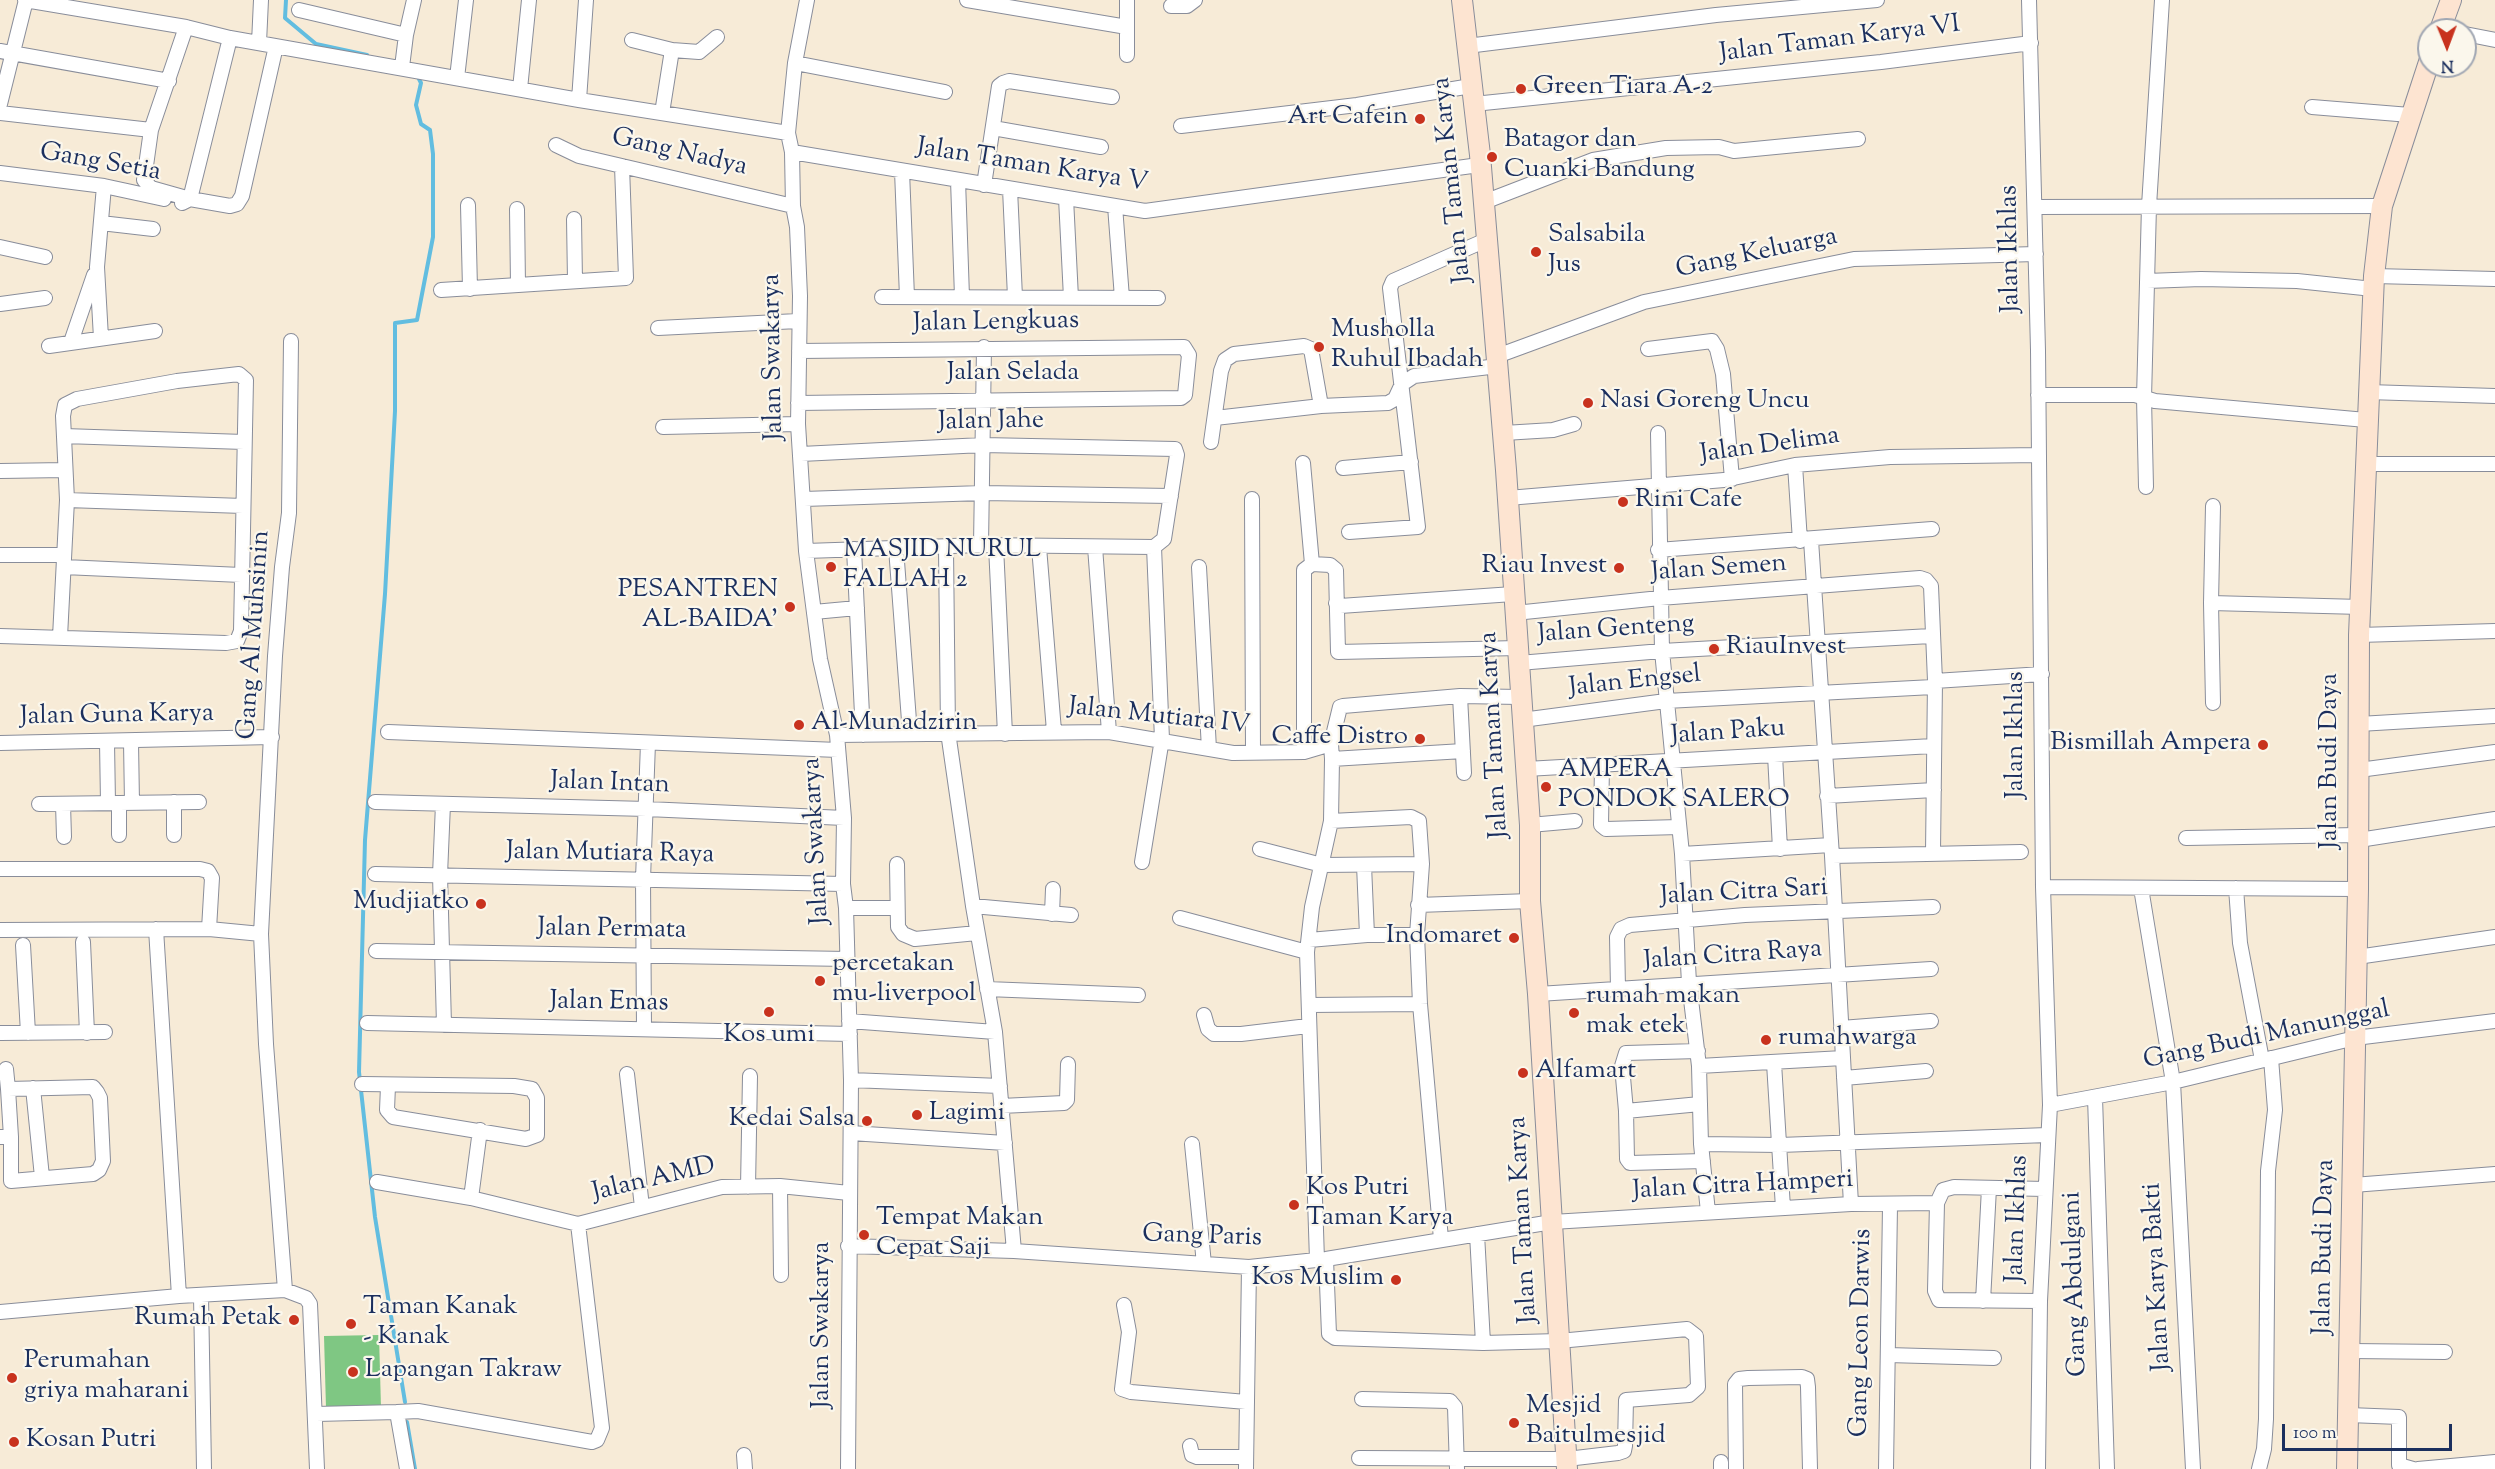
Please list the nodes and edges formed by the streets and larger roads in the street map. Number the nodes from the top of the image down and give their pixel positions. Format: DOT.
graph roads {
  1 [pos="25,0"];
  2 [pos="261,0"];
  3 [pos="414,0"];
  4 [pos="466,0"];
  5 [pos="524,0"];
  6 [pos="529,0"];
  7 [pos="586,0"];
  8 [pos="807,0"];
  9 [pos="967,0"];
  10 [pos="1127,0"];
  11 [pos="1195,0"];
  12 [pos="1462,0"];
  13 [pos="1715,0"];
  14 [pos="1877,0"];
  15 [pos="2029,0"];
  16 [pos="2162,0"];
  17 [pos="2451,0"];
  18 [pos="1815,4"];
  19 [pos="1026,5"];
  20 [pos="1171,6"];
  21 [pos="299,10"];
  22 [pos="1716,15"];
  23 [pos="2446,18"];
  24 [pos="186,27"];
  25 [pos="1127,27"];
  26 [pos="406,34"];
  27 [pos="2477,36"];
  28 [pos="717,37"];
  29 [pos="230,38"];
  30 [pos="632,40"];
  31 [pos="2495,40"];
  32 [pos="259,43"];
  33 [pos="2031,43"];
  34 [pos="276,46"];
  35 [pos="1467,46"];
  36 [pos="672,50"];
  37 [pos="7,51"];
  38 [pos="1127,55"];
  39 [pos="795,63"];
  40 [pos="402,67"];
  41 [pos="457,78"];
  42 [pos="2423,78"];
  43 [pos="169,81"];
  44 [pos="520,89"];
  45 [pos="945,92"];
  46 [pos="1472,95"];
  47 [pos="1112,97"];
  48 [pos="579,100"];
  49 [pos="0,104"];
  50 [pos="2312,108"];
  51 [pos="0,113"];
  52 [pos="662,113"];
  53 [pos="2410,115"];
  54 [pos="1180,126"];
  55 [pos="993,128"];
  56 [pos="151,130"];
  57 [pos="788,133"];
  58 [pos="1858,139"];
  59 [pos="556,145"];
  60 [pos="1101,147"];
  61 [pos="792,152"];
  62 [pos="1479,165"];
  63 [pos="622,166"];
  64 [pos="902,171"];
  65 [pos="0,173"];
  66 [pos="958,180"];
  67 [pos="984,185"];
  68 [pos="104,186"];
  69 [pos="1010,189"];
  70 [pos="1066,198"];
  71 [pos="190,199"];
  72 [pos="1484,202"];
  73 [pos="468,205"];
  74 [pos="793,206"];
  75 [pos="1115,206"];
  76 [pos="2149,206"];
  77 [pos="2382,206"];
  78 [pos="2035,207"];
  79 [pos="517,209"];
  80 [pos="574,219"];
  81 [pos="101,223"];
  82 [pos="153,229"];
  83 [pos="1486,240"];
  84 [pos="0,247"];
  85 [pos="2036,254"];
  86 [pos="45,257"];
  87 [pos="97,267"];
  88 [pos="2495,279"];
  89 [pos="575,281"];
  90 [pos="2147,281"];
  91 [pos="2374,282"];
  92 [pos="518,285"];
  93 [pos="470,289"];
  94 [pos="441,290"];
  95 [pos="882,297"];
  96 [pos="907,297"];
  97 [pos="962,297"];
  98 [pos="1015,297"];
  99 [pos="45,298"];
  100 [pos="1071,298"];
  101 [pos="1122,298"];
  102 [pos="1158,298"];
  103 [pos="0,304"];
  104 [pos="798,321"];
  105 [pos="658,328"];
  106 [pos="155,331"];
  107 [pos="101,338"];
  108 [pos="291,341"];
  109 [pos="71,342"];
  110 [pos="49,345"];
  111 [pos="984,347"];
  112 [pos="1648,349"];
  113 [pos="799,351"];
  114 [pos="1189,355"];
  115 [pos="1497,361"];
  116 [pos="1402,384"];
  117 [pos="2368,392"];
  118 [pos="2038,394"];
  119 [pos="2495,396"];
  120 [pos="983,399"];
  121 [pos="2144,399"];
  122 [pos="798,403"];
  123 [pos="1321,406"];
  124 [pos="1215,418"];
  125 [pos="2366,420"];
  126 [pos="798,424"];
  127 [pos="1574,424"];
  128 [pos="663,427"];
  129 [pos="1504,433"];
  130 [pos="1658,433"];
  131 [pos="64,436"];
  132 [pos="1211,441"];
  133 [pos="244,442"];
  134 [pos="983,445"];
  135 [pos="801,454"];
  136 [pos="2039,456"];
  137 [pos="1411,462"];
  138 [pos="1303,463"];
  139 [pos="2365,464"];
  140 [pos="2495,464"];
  141 [pos="1795,465"];
  142 [pos="1343,468"];
  143 [pos="0,471"];
  144 [pos="65,471"];
  145 [pos="1732,479"];
  146 [pos="1658,483"];
  147 [pos="2146,487"];
  148 [pos="982,493"];
  149 [pos="1171,496"];
  150 [pos="1508,498"];
  151 [pos="804,499"];
  152 [pos="1252,499"];
  153 [pos="66,500"];
  154 [pos="243,506"];
  155 [pos="2213,506"];
  156 [pos="1932,529"];
  157 [pos="1349,532"];
  158 [pos="1805,540"];
  159 [pos="981,545"];
  160 [pos="996,546"];
  161 [pos="1039,547"];
  162 [pos="1095,547"];
  163 [pos="1154,547"];
  164 [pos="896,548"];
  165 [pos="946,548"];
  166 [pos="854,549"];
  167 [pos="1658,550"];
  168 [pos="806,551"];
  169 [pos="0,555"];
  170 [pos="64,561"];
  171 [pos="1199,567"];
  172 [pos="1308,567"];
  173 [pos="241,575"];
  174 [pos="1813,587"];
  175 [pos="1660,598"];
  176 [pos="1336,603"];
  177 [pos="1514,603"];
  178 [pos="2211,603"];
  179 [pos="2361,607"];
  180 [pos="857,608"];
  181 [pos="814,612"];
  182 [pos="2495,631"];
  183 [pos="2359,635"];
  184 [pos="0,636"];
  185 [pos="1931,636"];
  186 [pos="60,637"];
  187 [pos="1818,642"];
  188 [pos="1662,651"];
  189 [pos="1518,655"];
  190 [pos="2042,674"];
  191 [pos="1934,684"];
  192 [pos="1821,692"];
  193 [pos="1460,696"];
  194 [pos="1520,697"];
  195 [pos="1666,701"];
  196 [pos="2212,703"];
  197 [pos="2495,716"];
  198 [pos="1522,720"];
  199 [pos="2359,724"];
  200 [pos="1054,731"];
  201 [pos="388,732"];
  202 [pos="948,732"];
  203 [pos="1109,732"];
  204 [pos="910,734"];
  205 [pos="1005,734"];
  206 [pos="837,735"];
  207 [pos="863,735"];
  208 [pos="272,737"];
  209 [pos="1162,740"];
  210 [pos="107,742"];
  211 [pos="131,742"];
  212 [pos="0,743"];
  213 [pos="648,743"];
  214 [pos="1331,744"];
  215 [pos="1934,746"];
  216 [pos="1209,749"];
  217 [pos="838,750"];
  218 [pos="1463,751"];
  219 [pos="1253,752"];
  220 [pos="1304,752"];
  221 [pos="1825,752"];
  222 [pos="2495,752"];
  223 [pos="1775,755"];
  224 [pos="1332,759"];
  225 [pos="1673,762"];
  226 [pos="1602,765"];
  227 [pos="1526,769"];
  228 [pos="2359,770"];
  229 [pos="1464,773"];
  230 [pos="1934,790"];
  231 [pos="1827,796"];
  232 [pos="174,802"];
  233 [pos="199,802"];
  234 [pos="375,802"];
  235 [pos="120,803"];
  236 [pos="39,804"];
  237 [pos="63,804"];
  238 [pos="443,804"];
  239 [pos="647,809"];
  240 [pos="843,818"];
  241 [pos="2495,819"];
  242 [pos="1331,821"];
  243 [pos="1575,821"];
  244 [pos="1530,825"];
  245 [pos="1679,827"];
  246 [pos="119,835"];
  247 [pos="174,835"];
  248 [pos="64,837"];
  249 [pos="2186,838"];
  250 [pos="2359,838"];
  251 [pos="1260,849"];
  252 [pos="1780,849"];
  253 [pos="1832,851"];
  254 [pos="1933,852"];
  255 [pos="2021,852"];
  256 [pos="1682,854"];
  257 [pos="1142,862"];
  258 [pos="897,864"];
  259 [pos="1422,864"];
  260 [pos="1322,865"];
  261 [pos="1364,865"];
  262 [pos="0,869"];
  263 [pos="375,874"];
  264 [pos="440,875"];
  265 [pos="643,879"];
  266 [pos="843,884"];
  267 [pos="2043,887"];
  268 [pos="2141,888"];
  269 [pos="2236,888"];
  270 [pos="1053,889"];
  271 [pos="2358,889"];
  272 [pos="1530,901"];
  273 [pos="1418,904"];
  274 [pos="973,906"];
  275 [pos="1933,907"];
  276 [pos="846,908"];
  277 [pos="897,908"];
  278 [pos="1834,912"];
  279 [pos="1052,914"];
  280 [pos="1071,915"];
  281 [pos="1180,918"];
  282 [pos="1685,920"];
  283 [pos="156,929"];
  284 [pos="209,929"];
  285 [pos="0,930"];
  286 [pos="261,933"];
  287 [pos="977,933"];
  288 [pos="1367,935"];
  289 [pos="1417,935"];
  290 [pos="2495,937"];
  291 [pos="83,942"];
  292 [pos="23,945"];
  293 [pos="1308,946"];
  294 [pos="376,951"];
  295 [pos="444,952"];
  296 [pos="645,955"];
  297 [pos="2357,957"];
  298 [pos="847,959"];
  299 [pos="1931,969"];
  300 [pos="1837,974"];
  301 [pos="1689,983"];
  302 [pos="987,989"];
  303 [pos="1618,989"];
  304 [pos="1538,994"];
  305 [pos="1138,995"];
  306 [pos="1420,1004"];
  307 [pos="1310,1005"];
  308 [pos="1204,1015"];
  309 [pos="1931,1021"];
  310 [pos="2495,1021"];
  311 [pos="367,1023"];
  312 [pos="444,1025"];
  313 [pos="1308,1026"];
  314 [pos="849,1028"];
  315 [pos="1841,1028"];
  316 [pos="644,1029"];
  317 [pos="105,1032"];
  318 [pos="995,1032"];
  319 [pos="0,1033"];
  320 [pos="28,1033"];
  321 [pos="87,1033"];
  322 [pos="2355,1038"];
  323 [pos="1698,1051"];
  324 [pos="1844,1058"];
  325 [pos="2266,1059"];
  326 [pos="1774,1063"];
  327 [pos="1068,1064"];
  328 [pos="1700,1066"];
  329 [pos="6,1069"];
  330 [pos="1926,1071"];
  331 [pos="627,1074"];
  332 [pos="750,1076"];
  333 [pos="1844,1078"];
  334 [pos="851,1080"];
  335 [pos="2173,1082"];
  336 [pos="362,1084"];
  337 [pos="388,1086"];
  338 [pos="1000,1086"];
  339 [pos="33,1088"];
  340 [pos="9,1089"];
  341 [pos="2095,1097"];
  342 [pos="1700,1104"];
  343 [pos="2050,1105"];
  344 [pos="1001,1106"];
  345 [pos="1626,1111"];
  346 [pos="480,1130"];
  347 [pos="850,1133"];
  348 [pos="2047,1135"];
  349 [pos="5,1137"];
  350 [pos="1847,1141"];
  351 [pos="1005,1143"];
  352 [pos="1192,1144"];
  353 [pos="1701,1144"];
  354 [pos="1780,1145"];
  355 [pos="1703,1161"];
  356 [pos="2495,1174"];
  357 [pos="42,1177"];
  358 [pos="6,1182"];
  359 [pos="377,1182"];
  360 [pos="2353,1185"];
  361 [pos="748,1186"];
  362 [pos="780,1186"];
  363 [pos="1989,1188"];
  364 [pos="2044,1189"];
  365 [pos="849,1193"];
  366 [pos="471,1198"];
  367 [pos="1937,1203"];
  368 [pos="1851,1204"];
  369 [pos="1890,1206"];
  370 [pos="642,1208"];
  371 [pos="1783,1208"];
  372 [pos="1708,1212"];
  373 [pos="1552,1222"];
  374 [pos="578,1224"];
  375 [pos="1477,1234"];
  376 [pos="1441,1239"];
  377 [pos="848,1246"];
  378 [pos="1014,1251"];
  379 [pos="1322,1259"];
  380 [pos="1204,1264"];
  381 [pos="1249,1267"];
  382 [pos="781,1275"];
  383 [pos="285,1290"];
  384 [pos="179,1296"];
  385 [pos="201,1296"];
  386 [pos="1983,1301"];
  387 [pos="2040,1301"];
  388 [pos="1124,1305"];
  389 [pos="0,1312"];
  390 [pos="1559,1341"];
  391 [pos="1483,1342"];
  392 [pos="2351,1351"];
  393 [pos="2445,1352"];
  394 [pos="1888,1355"];
  395 [pos="1994,1358"];
  396 [pos="1362,1399"];
  397 [pos="1246,1402"];
  398 [pos="397,1412"];
  399 [pos="316,1414"];
  400 [pos="2349,1415"];
  401 [pos="1194,1458"];
  402 [pos="1359,1458"];
  403 [pos="1461,1461"];
  404 [pos="2495,1461"];
  405 [pos="1246,1463"];
  406 [pos="1567,1464"];
  407 [pos="1735,1464"];
  408 [pos="1885,1465"];
  409 [pos="204,1469"];
  410 [pos="317,1469"];
  411 [pos="407,1469"];
  412 [pos="848,1469"];
  413 [pos="1810,1469"];
  414 [pos="2038,1469"];
  415 [pos="2107,1469"];
  416 [pos="2193,1469"];
  417 [pos="2259,1469"];
  418 [pos="2347,1469"];
  419 [pos="2416,1469"];
  1 -- 24 [label="street"];
  1 -- 37 [label="street"];
  2 -- 32 [label="street"];
  3 -- 26 [label="street"];
  4 -- 41 [label="street"];
  5 -- 6 [label="street"];
  6 -- 44 [label="street"];
  7 -- 48 [label="street"];
  8 -- 39 [label="street, Jalan Swakarya"];
  9 -- 19 [label="street"];
  10 -- 25 [label="street"];
  11 -- 20 [label="street"];
  12 -- 35 [label="street, Jalan Taman Karya"];
  13 -- 22 [label="street"];
  14 -- 18 [label="street"];
  15 -- 33 [label="street, Jalan Ikhlas"];
  16 -- 76 [label="street"];
  17 -- 23 [label="street"];
  18 -- 22 [label="street"];
  19 -- 25 [label="street"];
  21 -- 26 [label="street"];
  22 -- 35 [label="street"];
  24 -- 29 [label="street"];
  24 -- 43 [label="street"];
  25 -- 38 [label="street"];
  26 -- 40 [label="street"];
  27 -- 31 [label="street"];
  28 -- 36 [label="street"];
  29 -- 32 [label="street"];
  29 -- 71 [label="street"];
  30 -- 36 [label="street"];
  32 -- 34 [label="street"];
  33 -- 46 [label="street, Jalan Taman Karya VI"];
  33 -- 78 [label="street, Jalan Ikhlas"];
  34 -- 40 [label="street"];
  34 -- 71 [label="street"];
  35 -- 46 [label="street, Jalan Taman Karya"];
  36 -- 52 [label="street"];
  37 -- 43 [label="street"];
  37 -- 49 [label="street"];
  39 -- 45 [label="street"];
  39 -- 57 [label="street, Jalan Swakarya"];
  40 -- 41 [label="street"];
  41 -- 44 [label="street"];
  42 -- 53 [label="street, Jalan Budi Daya"];
  43 -- 56 [label="street"];
  44 -- 48 [label="street"];
  46 -- 54 [label="street, Jalan Taman Karya VI"];
  46 -- 62 [label="street, Jalan Taman Karya"];
  47 -- 55 [label="street"];
  48 -- 52 [label="street"];
  50 -- 53 [label="street"];
  51 -- 56 [label="street"];
  52 -- 57 [label="street"];
  53 -- 77 [label="street, Jalan Budi Daya"];
  55 -- 60 [label="street"];
  55 -- 67 [label="street"];
  56 -- 71 [label="street"];
  57 -- 61 [label="street, Jalan Swakarya"];
  58 -- 72 [label="street"];
  59 -- 63 [label="street, Gang Nadya"];
  61 -- 64 [label="street, Jalan Taman Karya V"];
  61 -- 74 [label="street, Jalan Swakarya"];
  62 -- 72 [label="street, Jalan Taman Karya"];
  62 -- 75 [label="street, Jalan Taman Karya V"];
  63 -- 74 [label="street, Gang Nadya"];
  63 -- 89 [label="street"];
  64 -- 66 [label="street, Jalan Taman Karya V"];
  64 -- 96 [label="street"];
  65 -- 68 [label="street, Gang Setia"];
  66 -- 67 [label="street, Jalan Taman Karya V"];
  66 -- 97 [label="street"];
  67 -- 69 [label="street, Jalan Taman Karya V"];
  68 -- 71 [label="street, Gang Setia"];
  68 -- 81 [label="street"];
  69 -- 70 [label="street, Jalan Taman Karya V"];
  69 -- 98 [label="street"];
  70 -- 75 [label="street, Jalan Taman Karya V"];
  70 -- 100 [label="street"];
  72 -- 83 [label="street, Jalan Taman Karya"];
  73 -- 93 [label="street"];
  74 -- 104 [label="street, Jalan Swakarya"];
  75 -- 101 [label="street"];
  76 -- 77 [label="street"];
  76 -- 78 [label="street"];
  76 -- 90 [label="street"];
  77 -- 91 [label="street, Jalan Budi Daya"];
  78 -- 85 [label="street, Jalan Ikhlas"];
  79 -- 92 [label="street"];
  80 -- 89 [label="street"];
  81 -- 82 [label="street"];
  81 -- 87 [label="street"];
  83 -- 115 [label="street, Jalan Taman Karya"];
  83 -- 116 [label="street"];
  84 -- 86 [label="street"];
  85 -- 115 [label="street, Gang Keluarga"];
  85 -- 118 [label="street, Jalan Ikhlas"];
  87 -- 107 [label="street"];
  87 -- 109 [label="street"];
  88 -- 91 [label="street"];
  89 -- 92 [label="street"];
  90 -- 91 [label="street"];
  90 -- 121 [label="street"];
  91 -- 117 [label="street, Jalan Budi Daya"];
  92 -- 93 [label="street"];
  93 -- 94 [label="street"];
  95 -- 96 [label="street"];
  96 -- 97 [label="street"];
  97 -- 98 [label="street"];
  98 -- 100 [label="street"];
  99 -- 103 [label="street"];
  100 -- 101 [label="street"];
  101 -- 102 [label="street"];
  104 -- 105 [label="street"];
  104 -- 113 [label="street, Jalan Swakarya"];
  106 -- 107 [label="street"];
  107 -- 109 [label="street"];
  108 -- 208 [label="street, Gang Al Muhsinin"];
  109 -- 110 [label="street"];
  111 -- 113 [label="street, Jalan Lengkuas"];
  111 -- 114 [label="street, Jalan Lengkuas"];
  111 -- 120 [label="street"];
  112 -- 145 [label="street"];
  113 -- 122 [label="street, Jalan Swakarya"];
  114 -- 120 [label="street, Jalan Selada"];
  115 -- 116 [label="street, Gang Keluarga"];
  115 -- 129 [label="street, Jalan Taman Karya"];
  116 -- 123 [label="street"];
  116 -- 137 [label="street"];
  117 -- 119 [label="street"];
  117 -- 125 [label="street, Jalan Budi Daya"];
  118 -- 121 [label="street"];
  118 -- 136 [label="street, Jalan Ikhlas"];
  120 -- 122 [label="street, Jalan Selada"];
  120 -- 134 [label="street"];
  121 -- 125 [label="street"];
  121 -- 147 [label="street"];
  122 -- 126 [label="street, Jalan Swakarya"];
  123 -- 124 [label="street"];
  123 -- 124 [label="street"];
  124 -- 132 [label="street"];
  125 -- 139 [label="street, Jalan Budi Daya"];
  126 -- 128 [label="street"];
  126 -- 135 [label="street, Jalan Swakarya"];
  127 -- 129 [label="street"];
  129 -- 150 [label="street, Jalan Taman Karya"];
  130 -- 146 [label="street"];
  131 -- 133 [label="street"];
  131 -- 133 [label="street"];
  131 -- 144 [label="street"];
  133 -- 154 [label="street"];
  134 -- 135 [label="street, Jalan Jahe"];
  134 -- 148 [label="street"];
  134 -- 149 [label="street, Jalan Jahe"];
  135 -- 151 [label="street, Jalan Swakarya"];
  136 -- 141 [label="street, Jalan Delima"];
  136 -- 190 [label="street, Jalan Ikhlas"];
  137 -- 142 [label="street"];
  137 -- 157 [label="street"];
  138 -- 172 [label="street"];
  139 -- 140 [label="street"];
  139 -- 179 [label="street, Jalan Budi Daya"];
  141 -- 145 [label="street, Jalan Delima"];
  141 -- 158 [label="street"];
  143 -- 144 [label="street"];
  144 -- 153 [label="street"];
  145 -- 146 [label="street, Jalan Delima"];
  146 -- 150 [label="street, Jalan Delima"];
  146 -- 167 [label="street"];
  148 -- 149 [label="street"];
  148 -- 151 [label="street"];
  148 -- 159 [label="street"];
  149 -- 163 [label="street"];
  150 -- 177 [label="street, Jalan Taman Karya"];
  151 -- 168 [label="street, Jalan Swakarya"];
  152 -- 219 [label="street"];
  153 -- 154 [label="street"];
  153 -- 170 [label="street"];
  154 -- 173 [label="street"];
  155 -- 178 [label="street"];
  156 -- 158 [label="street"];
  158 -- 167 [label="street"];
  158 -- 174 [label="street"];
  159 -- 160 [label="street"];
  159 -- 165 [label="street"];
  160 -- 161 [label="street"];
  160 -- 205 [label="street"];
  161 -- 162 [label="street"];
  161 -- 200 [label="street"];
  162 -- 163 [label="street"];
  162 -- 203 [label="street"];
  163 -- 209 [label="street"];
  164 -- 165 [label="street"];
  164 -- 166 [label="street"];
  164 -- 204 [label="street"];
  165 -- 202 [label="street"];
  166 -- 168 [label="street"];
  166 -- 180 [label="street"];
  167 -- 175 [label="street"];
  168 -- 181 [label="street, Jalan Swakarya"];
  169 -- 170 [label="street"];
  170 -- 173 [label="street"];
  170 -- 186 [label="street"];
  171 -- 216 [label="street"];
  172 -- 176 [label="street"];
  172 -- 220 [label="street"];
  173 -- 186 [label="street"];
  174 -- 175 [label="street, Jalan Semen"];
  174 -- 185 [label="street, Jalan Semen"];
  174 -- 187 [label="street"];
  175 -- 177 [label="street, Jalan Semen"];
  175 -- 188 [label="street"];
  176 -- 177 [label="street, Jalan Semen"];
  176 -- 189 [label="street, Jalan Genteng"];
  177 -- 189 [label="street, Jalan Taman Karya"];
  178 -- 179 [label="street"];
  178 -- 196 [label="street"];
  179 -- 183 [label="street, Jalan Budi Daya"];
  180 -- 181 [label="street"];
  180 -- 207 [label="street"];
  181 -- 206 [label="street, Jalan Swakarya"];
  182 -- 183 [label="street"];
  183 -- 199 [label="street, Jalan Budi Daya"];
  184 -- 186 [label="street"];
  185 -- 187 [label="street, Jalan Genteng"];
  185 -- 191 [label="street"];
  187 -- 188 [label="street, Jalan Genteng"];
  187 -- 192 [label="street"];
  188 -- 189 [label="street, Jalan Genteng"];
  188 -- 195 [label="street"];
  189 -- 194 [label="street, Jalan Taman Karya"];
  190 -- 191 [label="street, Jalan Engsel"];
  190 -- 267 [label="street, Jalan Ikhlas"];
  191 -- 192 [label="street, Jalan Engsel"];
  191 -- 215 [label="street"];
  192 -- 195 [label="street, Jalan Engsel"];
  192 -- 221 [label="street"];
  193 -- 194 [label="street"];
  193 -- 214 [label="street"];
  193 -- 218 [label="street"];
  194 -- 198 [label="street, Jalan Taman Karya"];
  195 -- 198 [label="street, Jalan Engsel"];
  195 -- 225 [label="street"];
  197 -- 199 [label="street"];
  198 -- 227 [label="street, Jalan Taman Karya"];
  199 -- 228 [label="street, Jalan Budi Daya"];
  200 -- 203 [label="street, Jalan Mutiara IV"];
  200 -- 205 [label="street, Jalan Mutiara IV"];
  201 -- 213 [label="street"];
  202 -- 204 [label="street, Jalan Mutiara IV"];
  202 -- 205 [label="street, Jalan Mutiara IV"];
  202 -- 274 [label="street"];
  203 -- 209 [label="street, Jalan Mutiara IV"];
  204 -- 207 [label="street, Jalan Mutiara IV"];
  206 -- 207 [label="street, Jalan Mutiara IV"];
  206 -- 217 [label="street, Jalan Swakarya"];
  208 -- 211 [label="street, Jalan Guna Karya"];
  208 -- 286 [label="street, Gang Al Muhsinin"];
  209 -- 216 [label="street, Jalan Mutiara IV"];
  209 -- 257 [label="street"];
  210 -- 211 [label="street, Jalan Guna Karya"];
  210 -- 212 [label="street, Jalan Guna Karya"];
  210 -- 235 [label="street"];
  211 -- 235 [label="street"];
  213 -- 217 [label="street"];
  213 -- 239 [label="street"];
  214 -- 220 [label="street, Jalan Mutiara IV"];
  214 -- 224 [label="street"];
  215 -- 221 [label="street, Jalan Paku"];
  215 -- 230 [label="street"];
  216 -- 219 [label="street, Jalan Mutiara IV"];
  217 -- 240 [label="street, Jalan Swakarya"];
  218 -- 224 [label="street"];
  218 -- 229 [label="street"];
  219 -- 220 [label="street, Jalan Mutiara IV"];
  221 -- 223 [label="street, Jalan Paku"];
  221 -- 231 [label="street"];
  222 -- 228 [label="street"];
  223 -- 225 [label="street, Jalan Paku"];
  223 -- 252 [label="street"];
  224 -- 242 [label="street"];
  225 -- 226 [label="street, Jalan Paku"];
  225 -- 245 [label="street"];
  226 -- 227 [label="street, Jalan Paku"];
  226 -- 245 [label="street"];
  227 -- 244 [label="street, Jalan Taman Karya"];
  228 -- 250 [label="street, Jalan Budi Daya"];
  230 -- 231 [label="street"];
  230 -- 254 [label="street"];
  231 -- 253 [label="street"];
  232 -- 233 [label="street"];
  232 -- 235 [label="street"];
  232 -- 247 [label="street"];
  234 -- 238 [label="street, Jalan Intan"];
  235 -- 237 [label="street"];
  235 -- 246 [label="street"];
  236 -- 237 [label="street"];
  237 -- 248 [label="street"];
  238 -- 239 [label="street, Jalan Intan"];
  238 -- 264 [label="street"];
  239 -- 240 [label="street, Jalan Intan"];
  239 -- 265 [label="street"];
  240 -- 266 [label="street, Jalan Swakarya"];
  241 -- 250 [label="street"];
  242 -- 259 [label="street"];
  242 -- 260 [label="street"];
  243 -- 244 [label="street"];
  244 -- 272 [label="street, Jalan Taman Karya"];
  245 -- 256 [label="street"];
  249 -- 250 [label="street"];
  250 -- 271 [label="street, Jalan Budi Daya"];
  251 -- 260 [label="street"];
  252 -- 253 [label="street"];
  252 -- 256 [label="street"];
  253 -- 254 [label="street"];
  253 -- 278 [label="street"];
  254 -- 255 [label="street"];
  256 -- 282 [label="street"];
  258 -- 277 [label="street"];
  259 -- 261 [label="street"];
  259 -- 273 [label="street"];
  260 -- 261 [label="street"];
  260 -- 293 [label="street"];
  261 -- 288 [label="street"];
  262 -- 284 [label="street"];
  263 -- 264 [label="street, Jalan Mutiara Raya"];
  264 -- 265 [label="street, Jalan Mutiara Raya"];
  264 -- 295 [label="street"];
  265 -- 266 [label="street, Jalan Mutiara Raya"];
  265 -- 296 [label="street"];
  266 -- 276 [label="street, Jalan Swakarya"];
  267 -- 268 [label="street"];
  267 -- 343 [label="street, Jalan Ikhlas"];
  268 -- 269 [label="street"];
  268 -- 335 [label="street, Jalan Karya Bakti"];
  269 -- 271 [label="street"];
  269 -- 325 [label="street"];
  270 -- 279 [label="street"];
  271 -- 297 [label="street, Jalan Budi Daya"];
  272 -- 273 [label="street"];
  272 -- 304 [label="street, Jalan Taman Karya"];
  273 -- 289 [label="street"];
  274 -- 279 [label="street"];
  274 -- 287 [label="street"];
  275 -- 278 [label="street, Jalan Citra Sari"];
  276 -- 277 [label="street"];
  276 -- 298 [label="street, Jalan Swakarya"];
  277 -- 287 [label="street"];
  278 -- 282 [label="street, Jalan Citra Sari"];
  278 -- 300 [label="street"];
  279 -- 280 [label="street"];
  281 -- 293 [label="street"];
  282 -- 301 [label="street"];
  282 -- 303 [label="street, Jalan Citra Sari"];
  283 -- 284 [label="street"];
  283 -- 285 [label="street"];
  283 -- 384 [label="street"];
  284 -- 286 [label="street"];
  286 -- 383 [label="street, Gang Al Muhsinin"];
  287 -- 302 [label="street"];
  288 -- 289 [label="street"];
  288 -- 293 [label="street"];
  289 -- 306 [label="street"];
  290 -- 297 [label="street"];
  291 -- 321 [label="street"];
  292 -- 320 [label="street"];
  293 -- 307 [label="street"];
  294 -- 295 [label="street, Jalan Permata"];
  295 -- 296 [label="street, Jalan Permata"];
  295 -- 312 [label="street"];
  296 -- 298 [label="street, Jalan Permata"];
  296 -- 316 [label="street"];
  297 -- 322 [label="street, Jalan Budi Daya"];
  298 -- 314 [label="street, Jalan Swakarya"];
  299 -- 300 [label="street, Jalan Citra Raya"];
  300 -- 301 [label="street, Jalan Citra Raya"];
  300 -- 315 [label="street"];
  301 -- 303 [label="street, Jalan Citra Raya"];
  301 -- 323 [label="street"];
  302 -- 305 [label="street"];
  302 -- 318 [label="street"];
  303 -- 304 [label="street, Jalan Citra Raya"];
  304 -- 373 [label="street, Jalan Taman Karya"];
  306 -- 307 [label="street"];
  306 -- 376 [label="street"];
  307 -- 313 [label="street"];
  308 -- 313 [label="street"];
  309 -- 315 [label="street"];
  310 -- 322 [label="street, Gang Budi Manunggal"];
  311 -- 312 [label="street, Jalan Emas"];
  312 -- 316 [label="street, Jalan Emas"];
  313 -- 379 [label="street"];
  314 -- 316 [label="street, Jalan Emas"];
  314 -- 318 [label="street, Jalan Emas"];
  314 -- 334 [label="street, Jalan Swakarya"];
  315 -- 324 [label="street"];
  317 -- 321 [label="street"];
  318 -- 338 [label="street"];
  319 -- 320 [label="street"];
  320 -- 321 [label="street"];
  322 -- 325 [label="street, Gang Budi Manunggal"];
  322 -- 360 [label="street, Jalan Budi Daya"];
  323 -- 328 [label="street"];
  323 -- 345 [label="street"];
  324 -- 326 [label="street"];
  324 -- 333 [label="street"];
  325 -- 335 [label="street, Gang Budi Manunggal"];
  325 -- 417 [label="street"];
  326 -- 328 [label="street"];
  326 -- 354 [label="street"];
  327 -- 344 [label="street"];
  328 -- 342 [label="street"];
  329 -- 340 [label="street"];
  330 -- 333 [label="street"];
  331 -- 370 [label="street"];
  332 -- 361 [label="street"];
  333 -- 350 [label="street"];
  334 -- 338 [label="street"];
  334 -- 347 [label="street, Jalan Swakarya"];
  335 -- 341 [label="street, Gang Budi Manunggal"];
  335 -- 416 [label="street, Jalan Karya Bakti"];
  336 -- 337 [label="street"];
  337 -- 346 [label="street"];
  337 -- 346 [label="street"];
  338 -- 344 [label="street"];
  339 -- 340 [label="street"];
  339 -- 357 [label="street"];
  339 -- 357 [label="street"];
  340 -- 349 [label="street"];
  341 -- 343 [label="street, Gang Budi Manunggal"];
  341 -- 415 [label="street, Gang Abdulgani"];
  342 -- 345 [label="street"];
  342 -- 353 [label="street"];
  343 -- 348 [label="street, Jalan Ikhlas"];
  344 -- 351 [label="street"];
  345 -- 355 [label="street"];
  346 -- 366 [label="street"];
  347 -- 351 [label="street"];
  347 -- 365 [label="street, Jalan Swakarya"];
  348 -- 350 [label="street"];
  348 -- 364 [label="street, Jalan Ikhlas"];
  349 -- 358 [label="street"];
  350 -- 354 [label="street"];
  350 -- 368 [label="street"];
  351 -- 378 [label="street"];
  352 -- 380 [label="street"];
  353 -- 354 [label="street"];
  353 -- 355 [label="street"];
  354 -- 371 [label="street"];
  355 -- 372 [label="street"];
  356 -- 360 [label="street"];
  357 -- 358 [label="street"];
  359 -- 366 [label="street, Jalan AMD"];
  360 -- 392 [label="street, Jalan Budi Daya"];
  361 -- 362 [label="street, Jalan AMD"];
  361 -- 370 [label="street, Jalan AMD"];
  362 -- 365 [label="street, Jalan AMD"];
  362 -- 382 [label="street"];
  363 -- 364 [label="street"];
  363 -- 367 [label="street"];
  363 -- 386 [label="street"];
  364 -- 387 [label="street, Jalan Ikhlas"];
  365 -- 377 [label="street, Jalan Swakarya"];
  366 -- 374 [label="street, Jalan AMD"];
  367 -- 369 [label="street, Jalan Citra Hamperi"];
  367 -- 386 [label="street"];
  368 -- 369 [label="street, Jalan Citra Hamperi"];
  368 -- 371 [label="street, Jalan Citra Hamperi"];
  369 -- 394 [label="street, Gang Leon Darwis"];
  370 -- 374 [label="street, Jalan AMD"];
  371 -- 372 [label="street, Jalan Citra Hamperi"];
  372 -- 373 [label="street, Jalan Citra Hamperi"];
  373 -- 375 [label="street, Gang Paris"];
  373 -- 390 [label="street, Jalan Taman Karya"];
  374 -- 398 [label="street, Jalan AMD"];
  375 -- 376 [label="street, Gang Paris"];
  375 -- 391 [label="street"];
  376 -- 379 [label="street, Gang Paris"];
  377 -- 378 [label="street, Gang Paris"];
  377 -- 412 [label="street, Jalan Swakarya"];
  378 -- 380 [label="street, Gang Paris"];
  379 -- 381 [label="street, Gang Paris"];
  379 -- 391 [label="street"];
  380 -- 381 [label="street, Gang Paris"];
  381 -- 397 [label="street"];
  383 -- 385 [label="street"];
  383 -- 399 [label="street"];
  384 -- 385 [label="street"];
  384 -- 389 [label="street"];
  385 -- 409 [label="street"];
  386 -- 387 [label="street"];
  387 -- 414 [label="street, Jalan Ikhlas"];
  388 -- 397 [label="street"];
  390 -- 391 [label="street"];
  390 -- 406 [label="street, Jalan Taman Karya"];
  390 -- 406 [label="street"];
  392 -- 393 [label="street"];
  392 -- 400 [label="street, Jalan Budi Daya"];
  394 -- 395 [label="street"];
  394 -- 408 [label="street, Gang Leon Darwis"];
  396 -- 403 [label="street"];
  397 -- 405 [label="street"];
  398 -- 399 [label="street"];
  398 -- 411 [label="street"];
  399 -- 410 [label="street"];
  400 -- 418 [label="street, Jalan Budi Daya"];
  400 -- 419 [label="street"];
  401 -- 405 [label="street"];
  402 -- 403 [label="street"];
  403 -- 406 [label="street"];
  404 -- 419 [label="street"];
  407 -- 413 [label="street"];
}
